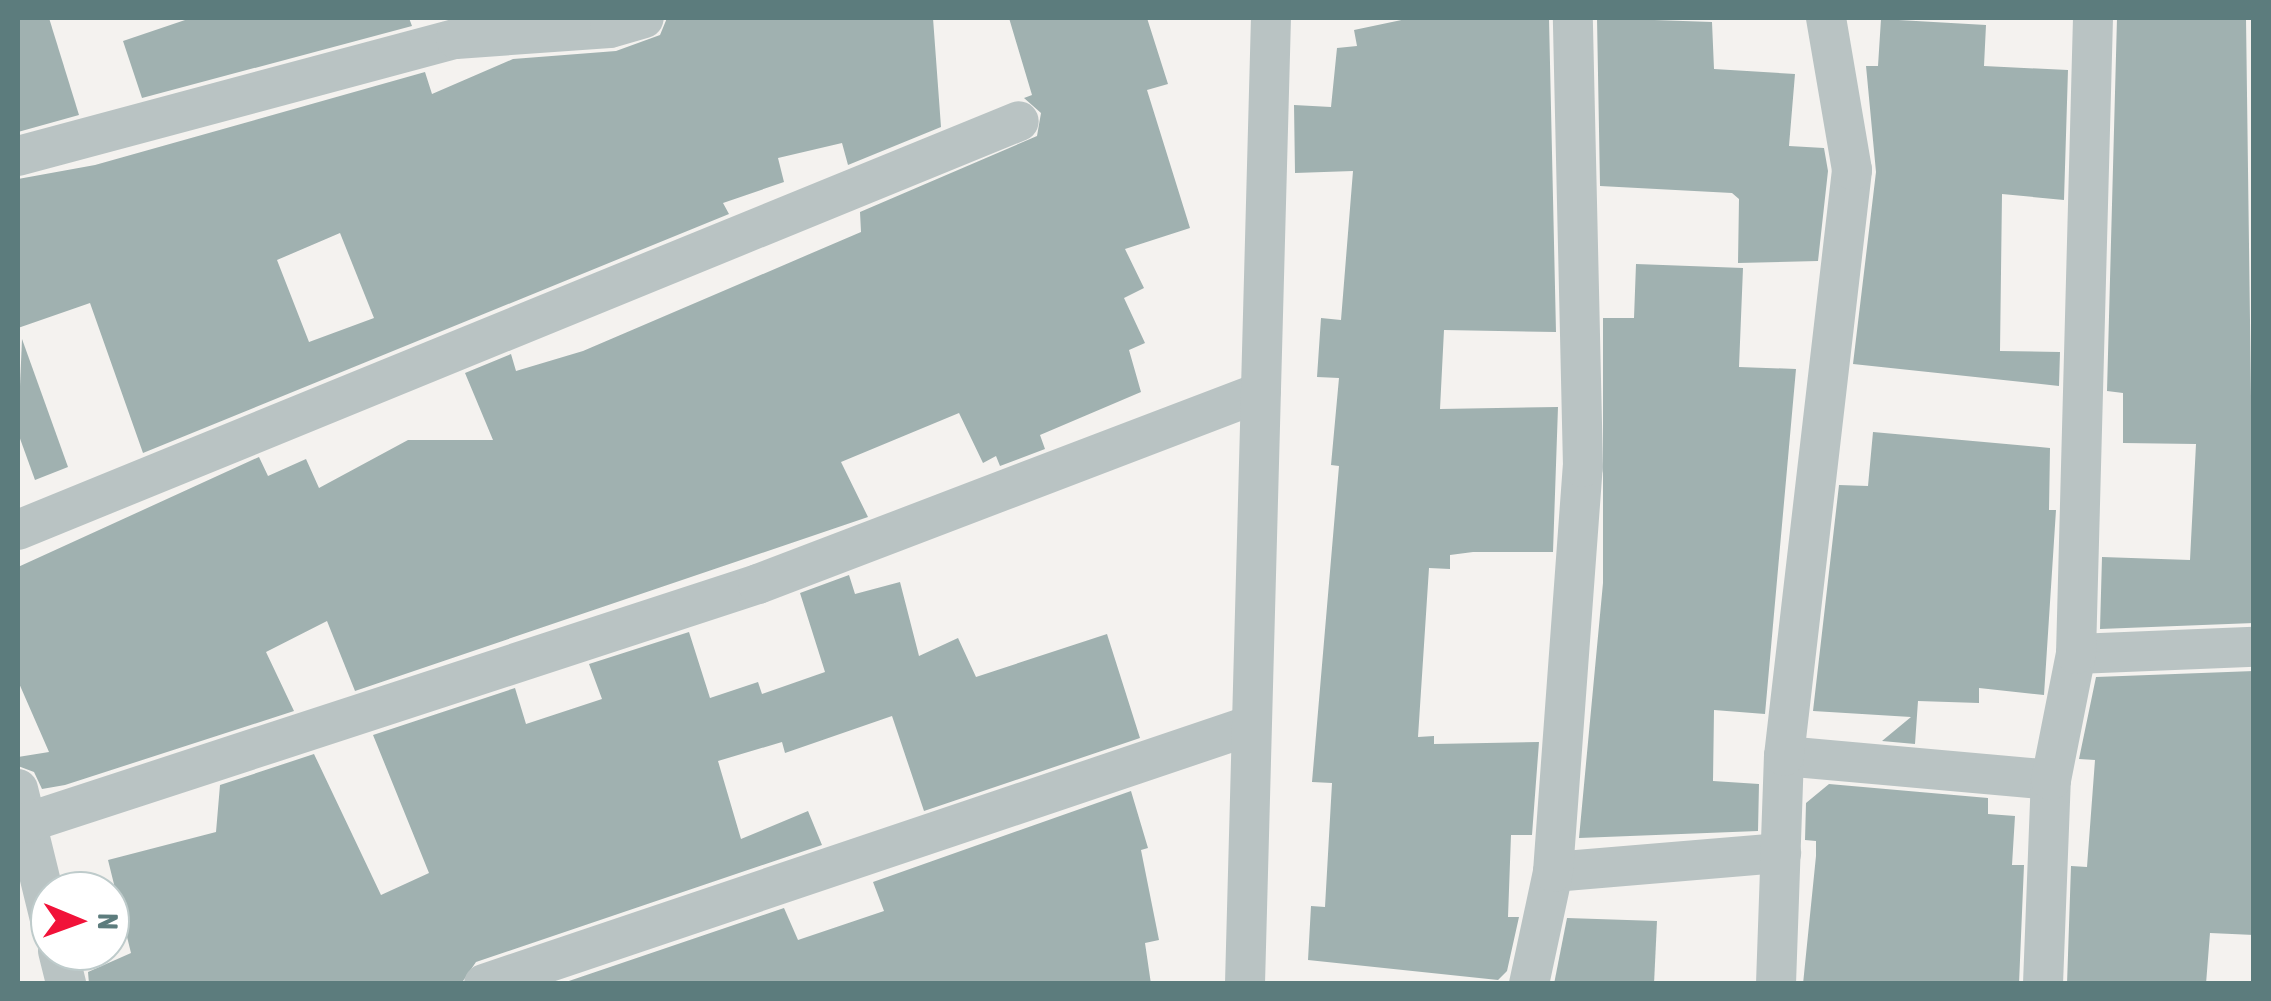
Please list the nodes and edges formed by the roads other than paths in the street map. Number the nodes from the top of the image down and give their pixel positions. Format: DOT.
graph roads {
  1 [pos="644,18"];
  2 [pos="1271,18"];
  3 [pos="1572,18"];
  4 [pos="1826,18"];
  5 [pos="2092,18"];
  6 [pos="1019,121"];
  7 [pos="18,156"];
  8 [pos="1261,392"];
  9 [pos="18,530"];
  10 [pos="2254,647"];
  11 [pos="2076,654"];
  12 [pos="1249,726"];
  13 [pos="1784,756"];
  14 [pos="2051,780"];
  15 [pos="22,806"];
  16 [pos="1781,852"];
  17 [pos="38,871"];
  18 [pos="1553,872"];
  19 [pos="484,984"];
  20 [pos="1245,984"];
  21 [pos="1529,984"];
  22 [pos="1776,984"];
  23 [pos="2043,984"];
  1 -- 7 [label="street"];
  2 -- 8 [label="street"];
  3 -- 18 [label="street"];
  4 -- 13 [label="street"];
  5 -- 11 [label="street"];
  6 -- 9 [label="street"];
  8 -- 12 [label="street"];
  8 -- 15 [label="street"];
  10 -- 11 [label="street"];
  11 -- 14 [label="street"];
  12 -- 19 [label="street"];
  12 -- 20 [label="street"];
  13 -- 14 [label="street"];
  13 -- 16 [label="street"];
  14 -- 23 [label="street"];
  15 -- 17 [label="street"];
  16 -- 18 [label="street"];
  16 -- 22 [label="street"];
  18 -- 21 [label="street"];
}
